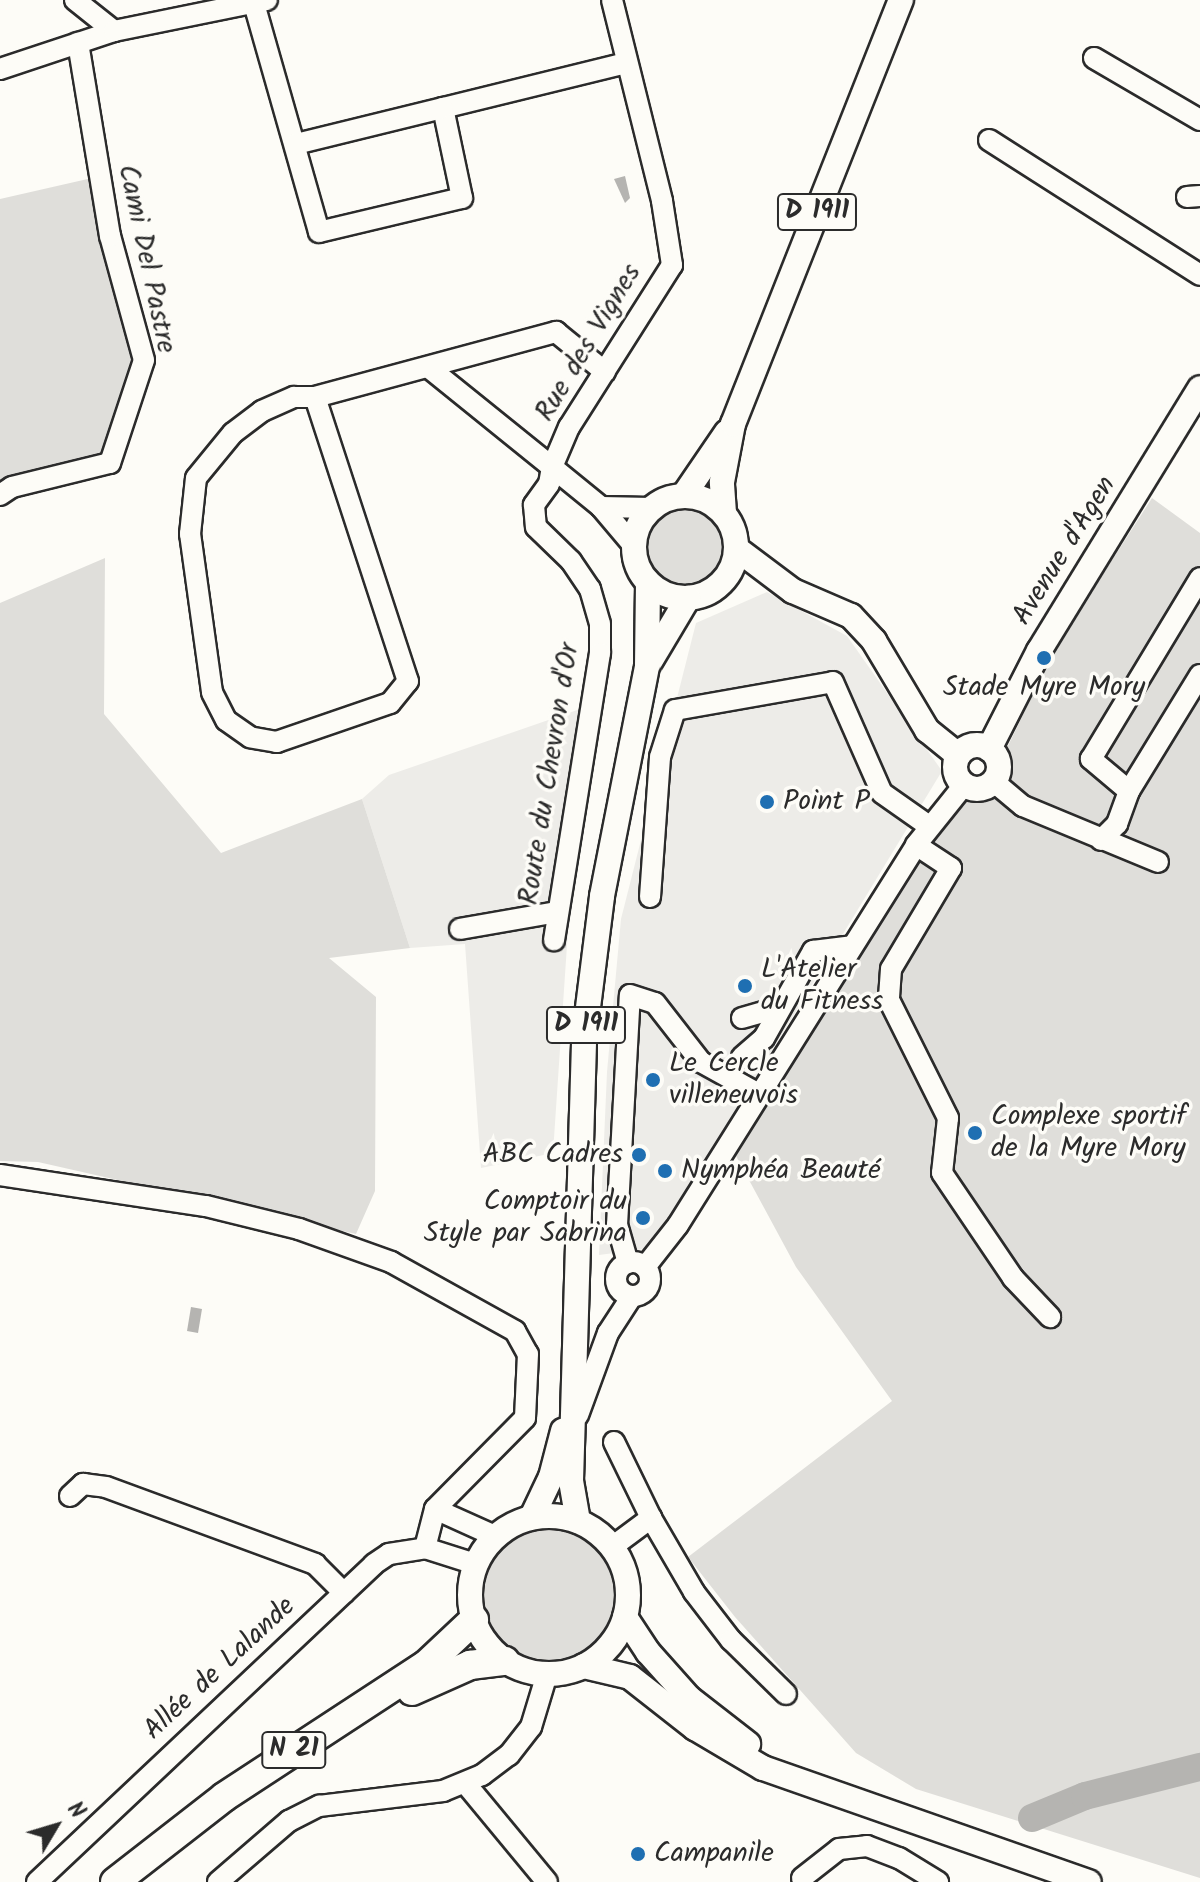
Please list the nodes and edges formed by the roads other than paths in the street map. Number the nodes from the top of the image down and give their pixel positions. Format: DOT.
graph roads {
  1 [pos="75,0"];
  2 [pos="612,0"];
  3 [pos="901,0"];
  4 [pos="258,1"];
  5 [pos="114,31"];
  6 [pos="78,43"];
  7 [pos="1094,58"];
  8 [pos="626,63"];
  9 [pos="0,69"];
  10 [pos="443,108"];
  11 [pos="1200,120"];
  12 [pos="989,140"];
  13 [pos="296,144"];
  14 [pos="1200,275"];
  15 [pos="428,367"];
  16 [pos="605,372"];
  17 [pos="1200,388"];
  18 [pos="315,397"];
  19 [pos="733,424"];
  20 [pos="552,467"];
  21 [pos="0,495"];
  22 [pos="684,495"];
  23 [pos="601,507"];
  24 [pos="651,508"];
  25 [pos="724,513"];
  26 [pos="634,546"];
  27 [pos="737,549"];
  28 [pos="727,578"];
  29 [pos="1200,578"];
  30 [pos="648,582"];
  31 [pos="793,591"];
  32 [pos="688,598"];
  33 [pos="647,666"];
  34 [pos="1200,675"];
  35 [pos="989,749"];
  36 [pos="958,755"];
  37 [pos="993,781"];
  38 [pos="964,785"];
  39 [pos="1129,791"];
  40 [pos="929,826"];
  41 [pos="1101,840"];
  42 [pos="916,845"];
  43 [pos="1158,862"];
  44 [pos="650,897"];
  45 [pos="557,912"];
  46 [pos="460,929"];
  47 [pos="554,940"];
  48 [pos="852,946"];
  49 [pos="778,1008"];
  50 [pos="742,1018"];
  51 [pos="742,1057"];
  52 [pos="759,1094"];
  53 [pos="0,1175"];
  54 [pos="633,1259"];
  55 [pos="1050,1317"];
  56 [pos="573,1390"];
  57 [pos="572,1434"];
  58 [pos="614,1442"];
  59 [pos="70,1496"];
  60 [pos="435,1509"];
  61 [pos="532,1517"];
  62 [pos="651,1518"];
  63 [pos="578,1521"];
  64 [pos="495,1536"];
  65 [pos="612,1547"];
  66 [pos="425,1548"];
  67 [pos="475,1564"];
  68 [pos="344,1593"];
  69 [pos="625,1617"];
  70 [pos="474,1620"];
  71 [pos="505,1661"];
  72 [pos="584,1666"];
  73 [pos="547,1674"];
  74 [pos="786,1694"];
  75 [pos="466,1784"];
  76 [pos="822,1789"];
  77 [pos="914,1823"];
  78 [pos="802,1878"];
  79 [pos="37,1882"];
  80 [pos="115,1882"];
  81 [pos="145,1882"];
  82 [pos="218,1882"];
  83 [pos="547,1882"];
  84 [pos="938,1882"];
  85 [pos="1044,1882"];
  86 [pos="1089,1882"];
  1 -- 5 [label="street"];
  2 -- 8 [label="street, Rue des Vignes"];
  3 -- 19 [label="main road, D 1911"];
  4 -- 5 [label="street"];
  4 -- 13 [label="street"];
  5 -- 6 [label="street"];
  6 -- 9 [label="street"];
  6 -- 21 [label="street, Cami Del Pastre"];
  7 -- 11 [label="street"];
  8 -- 10 [label="street"];
  8 -- 16 [label="street, Rue des Vignes"];
  10 -- 13 [label="street"];
  10 -- 13 [label="street"];
  12 -- 14 [label="street"];
  15 -- 16 [label="street"];
  15 -- 18 [label="street"];
  15 -- 20 [label="street"];
  16 -- 20 [label="street, Rue des Vignes"];
  17 -- 35 [label="main road, Avenue d'Agen"];
  18 -- 18 [label="street"];
  19 -- 22 [label="main road, D 1911"];
  19 -- 25 [label="main road, D 1911"];
  20 -- 23 [label="street, Rue des Vignes"];
  20 -- 45 [label="street, Route du Chevron d'Or"];
  22 -- 24 [label="main road"];
  22 -- 25 [label="main road"];
  23 -- 24 [label="street"];
  23 -- 26 [label="street, Rue des Vignes"];
  24 -- 26 [label="main road"];
  25 -- 27 [label="main road"];
  26 -- 30 [label="main road, Rue des Vignes"];
  27 -- 28 [label="main road"];
  27 -- 31 [label="main road"];
  28 -- 31 [label="main road"];
  28 -- 32 [label="main road"];
  29 -- 39 [label="street"];
  30 -- 32 [label="main road"];
  30 -- 33 [label="main road, D 1911"];
  31 -- 36 [label="main road"];
  32 -- 33 [label="main road, D 1911"];
  33 -- 56 [label="main road, D 1911"];
  34 -- 39 [label="street"];
  35 -- 36 [label="main road"];
  35 -- 37 [label="main road"];
  36 -- 38 [label="main road"];
  37 -- 38 [label="main road"];
  37 -- 41 [label="street"];
  38 -- 40 [label="street"];
  39 -- 41 [label="street"];
  40 -- 42 [label="street"];
  40 -- 44 [label="street"];
  41 -- 43 [label="street"];
  42 -- 48 [label="street"];
  42 -- 55 [label="street"];
  45 -- 46 [label="street"];
  45 -- 47 [label="street, Route du Chevron d'Or"];
  48 -- 49 [label="street"];
  48 -- 52 [label="street"];
  49 -- 50 [label="street"];
  49 -- 51 [label="street"];
  52 -- 54 [label="street"];
  52 -- 54 [label="street"];
  53 -- 60 [label="street"];
  54 -- 57 [label="street"];
  56 -- 57 [label="main road, D 1911"];
  56 -- 61 [label="main road, D 1911"];
  57 -- 63 [label="main road, D 1911"];
  58 -- 62 [label="street"];
  59 -- 68 [label="street"];
  60 -- 64 [label="street"];
  60 -- 66 [label="street"];
  61 -- 63 [label="main road"];
  61 -- 64 [label="main road"];
  62 -- 65 [label="street"];
  62 -- 74 [label="street"];
  63 -- 65 [label="main road"];
  64 -- 67 [label="main road"];
  65 -- 69 [label="main road"];
  66 -- 67 [label="street"];
  66 -- 68 [label="street, Allée de Lalande"];
  67 -- 70 [label="main road"];
  68 -- 79 [label="street, Allée de Lalande"];
  69 -- 72 [label="main road"];
  69 -- 76 [label="main road"];
  70 -- 71 [label="main road"];
  70 -- 80 [label="highway, N 21"];
  71 -- 73 [label="main road"];
  71 -- 81 [label="highway, N 21"];
  72 -- 73 [label="main road"];
  72 -- 76 [label="main road"];
  73 -- 75 [label="street"];
  75 -- 82 [label="street"];
  75 -- 83 [label="street"];
  76 -- 77 [label="main road"];
  77 -- 85 [label="main road"];
  77 -- 86 [label="main road"];
  78 -- 84 [label="street"];
}
